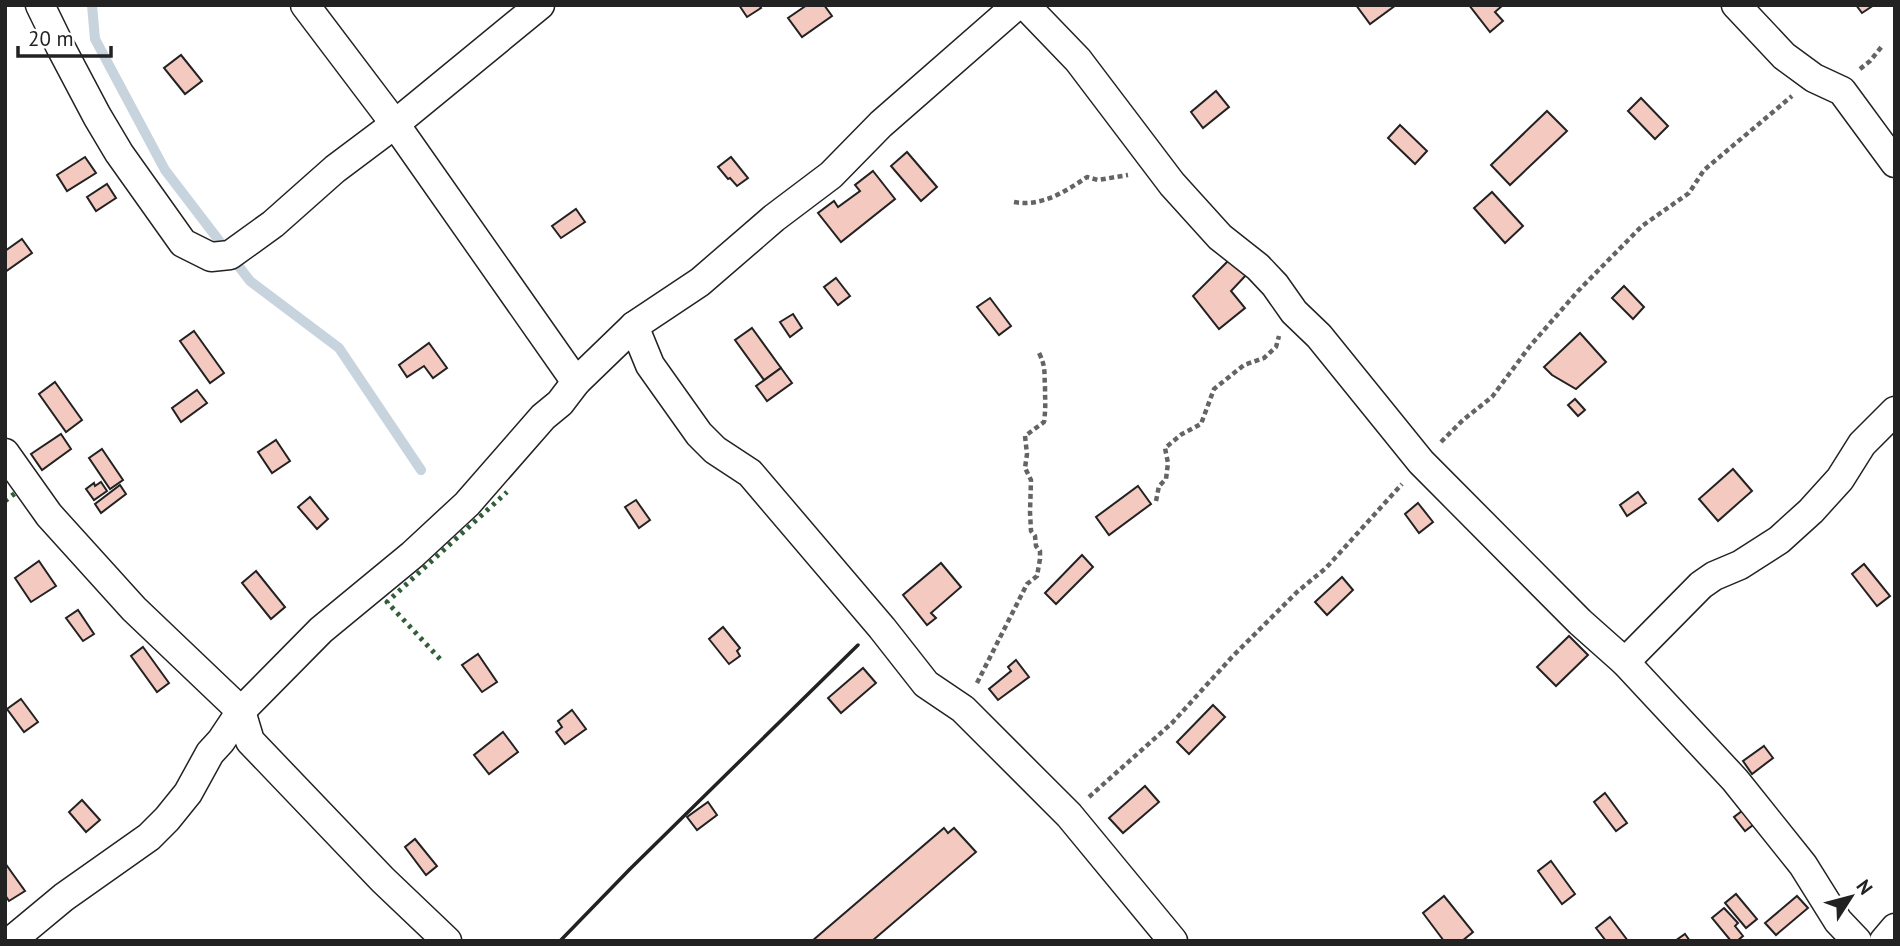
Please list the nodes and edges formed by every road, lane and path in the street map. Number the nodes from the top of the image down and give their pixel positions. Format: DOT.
graph roads {
  1 [pos="40,5"];
  2 [pos="305,5"];
  3 [pos="540,5"];
  4 [pos="1017,5"];
  5 [pos="1025,5"];
  6 [pos="1736,5"];
  7 [pos="395,124"];
  8 [pos="1895,163"];
  9 [pos="1172,184"];
  10 [pos="1014,202"];
  11 [pos="1294,312"];
  12 [pos="634,326"];
  13 [pos="1040,354"];
  14 [pos="576,382"];
  15 [pos="1895,411"];
  16 [pos="5,453"];
  17 [pos="1156,501"];
  18 [pos="1625,662"];
  19 [pos="964,709"];
  20 [pos="241,710"];
  21 [pos="1895,928"];
  22 [pos="10,941"];
  23 [pos="447,941"];
  24 [pos="1173,941"];
  25 [pos="1857,941"];
  26 [pos="1885,941"];
  1 -- 7 [label="street"];
  2 -- 7 [label="street"];
  3 -- 7 [label="street"];
  4 -- 12 [label="street"];
  5 -- 9 [label="street"];
  6 -- 8 [label="street"];
  7 -- 14 [label="street"];
  9 -- 10 [label="path"];
  9 -- 11 [label="street"];
  11 -- 17 [label="path"];
  11 -- 18 [label="street"];
  12 -- 14 [label="street"];
  12 -- 19 [label="street"];
  13 -- 19 [label="path"];
  14 -- 20 [label="street"];
  15 -- 18 [label="street"];
  16 -- 20 [label="street"];
  18 -- 25 [label="street"];
  19 -- 24 [label="street"];
  20 -- 22 [label="street"];
  20 -- 23 [label="street"];
  21 -- 26 [label="street"];
}
